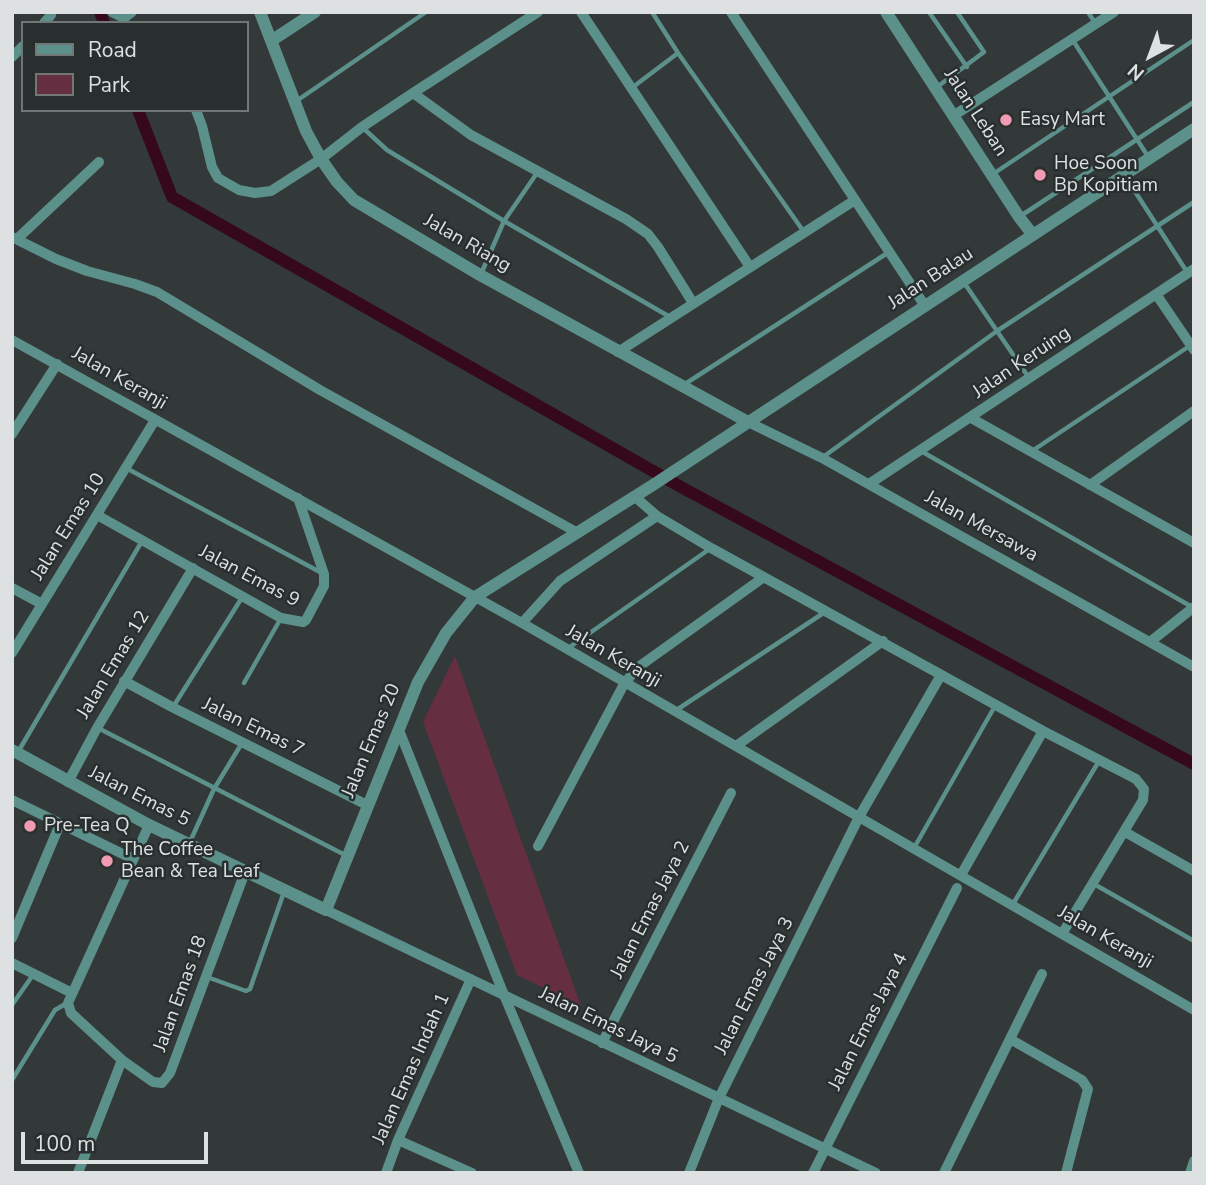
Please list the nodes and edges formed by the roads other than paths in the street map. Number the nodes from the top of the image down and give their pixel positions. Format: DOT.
graph roads {
  1 [pos="112,12"];
  2 [pos="132,12"];
  3 [pos="260,12"];
  4 [pos="315,12"];
  5 [pos="426,12"];
  6 [pos="538,12"];
  7 [pos="581,12"];
  8 [pos="652,12"];
  9 [pos="731,12"];
  10 [pos="886,12"];
  11 [pos="929,12"];
  12 [pos="957,12"];
  13 [pos="1088,12"];
  14 [pos="1114,12"];
  15 [pos="1096,24"];
  16 [pos="1072,39"];
  17 [pos="1194,40"];
  18 [pos="271,41"];
  19 [pos="678,53"];
  20 [pos="967,67"];
  21 [pos="633,87"];
  22 [pos="936,88"];
  23 [pos="413,93"];
  24 [pos="1109,96"];
  25 [pos="294,102"];
  26 [pos="1194,102"];
  27 [pos="197,112"];
  28 [pos="953,116"];
  29 [pos="362,127"];
  30 [pos="1194,129"];
  31 [pos="1137,139"];
  32 [pos="1149,158"];
  33 [pos="321,159"];
  34 [pos="99,162"];
  35 [pos="537,173"];
  36 [pos="992,175"];
  37 [pos="1124,175"];
  38 [pos="855,200"];
  39 [pos="1194,202"];
  40 [pos="1019,217"];
  41 [pos="505,221"];
  42 [pos="1158,226"];
  43 [pos="804,232"];
  44 [pos="1033,234"];
  45 [pos="15,238"];
  46 [pos="890,251"];
  47 [pos="750,267"];
  48 [pos="1190,271"];
  49 [pos="480,275"];
  50 [pos="963,281"];
  51 [pos="1156,294"];
  52 [pos="693,303"];
  53 [pos="925,306"];
  54 [pos="671,318"];
  55 [pos="997,331"];
  56 [pos="12,340"];
  57 [pos="1192,347"];
  58 [pos="618,352"];
  59 [pos="57,364"];
  60 [pos="1029,379"];
  61 [pos="681,387"];
  62 [pos="1194,411"];
  63 [pos="971,418"];
  64 [pos="155,421"];
  65 [pos="748,422"];
  66 [pos="12,434"];
  67 [pos="921,451"];
  68 [pos="1031,452"];
  69 [pos="822,458"];
  70 [pos="125,468"];
  71 [pos="869,484"];
  72 [pos="1090,485"];
  73 [pos="634,496"];
  74 [pos="298,498"];
  75 [pos="97,515"];
  76 [pos="657,516"];
  77 [pos="578,533"];
  78 [pos="142,541"];
  79 [pos="1194,543"];
  80 [pos="711,548"];
  81 [pos="193,568"];
  82 [pos="324,575"];
  83 [pos="764,577"];
  84 [pos="12,589"];
  85 [pos="243,595"];
  86 [pos="475,597"];
  87 [pos="42,604"];
  88 [pos="1193,608"];
  89 [pos="828,611"];
  90 [pos="281,618"];
  91 [pos="522,623"];
  92 [pos="883,641"];
  93 [pos="1150,642"];
  94 [pos="566,650"];
  95 [pos="12,653"];
  96 [pos="1194,667"];
  97 [pos="941,675"];
  98 [pos="124,681"];
  99 [pos="244,684"];
  100 [pos="624,684"];
  101 [pos="996,704"];
  102 [pos="172,708"];
  103 [pos="674,712"];
  104 [pos="97,728"];
  105 [pos="399,730"];
  106 [pos="1043,732"];
  107 [pos="243,742"];
  108 [pos="736,746"];
  109 [pos="15,752"];
  110 [pos="1100,760"];
  111 [pos="68,782"];
  112 [pos="214,789"];
  113 [pos="731,793"];
  114 [pos="12,800"];
  115 [pos="367,805"];
  116 [pos="859,817"];
  117 [pos="60,824"];
  118 [pos="149,825"];
  119 [pos="1125,832"];
  120 [pos="189,844"];
  121 [pos="538,846"];
  122 [pos="914,848"];
  123 [pos="346,856"];
  124 [pos="134,859"];
  125 [pos="245,872"];
  126 [pos="1194,872"];
  127 [pos="961,876"];
  128 [pos="1092,883"];
  129 [pos="957,888"];
  130 [pos="284,890"];
  131 [pos="1013,905"];
  132 [pos="326,910"];
  133 [pos="1062,934"];
  134 [pos="12,938"];
  135 [pos="1194,941"];
  136 [pos="12,963"];
  137 [pos="1042,974"];
  138 [pos="33,975"];
  139 [pos="206,976"];
  140 [pos="471,979"];
  141 [pos="504,995"];
  142 [pos="70,998"];
  143 [pos="12,1005"];
  144 [pos="1194,1010"];
  145 [pos="1010,1039"];
  146 [pos="602,1043"];
  147 [pos="122,1060"];
  148 [pos="12,1080"];
  149 [pos="719,1098"];
  150 [pos="398,1140"];
  151 [pos="825,1147"];
  152 [pos="1194,1161"];
  153 [pos="78,1173"];
  154 [pos="386,1173"];
  155 [pos="472,1173"];
  156 [pos="579,1173"];
  157 [pos="689,1173"];
  158 [pos="813,1173"];
  159 [pos="876,1173"];
  160 [pos="944,1173"];
  161 [pos="1066,1173"];
  162 [pos="1190,1173"];
  1 -- 2 [label="street"];
  3 -- 18 [label="street, Jalan Riang"];
  4 -- 18 [label="street"];
  5 -- 25 [label="lane"];
  6 -- 23 [label="street"];
  7 -- 21 [label="street"];
  8 -- 19 [label="lane"];
  9 -- 38 [label="street"];
  10 -- 22 [label="street, Jalan Leban"];
  11 -- 20 [label="lane"];
  12 -- 20 [label="lane"];
  13 -- 15 [label="lane"];
  14 -- 15 [label="street"];
  15 -- 16 [label="street"];
  16 -- 24 [label="lane"];
  16 -- 28 [label="street"];
  17 -- 24 [label="lane"];
  18 -- 25 [label="street, Jalan Riang"];
  19 -- 21 [label="lane"];
  19 -- 43 [label="lane"];
  20 -- 22 [label="lane"];
  21 -- 47 [label="street"];
  22 -- 28 [label="street, Jalan Leban"];
  23 -- 29 [label="street"];
  23 -- 35 [label="street"];
  24 -- 31 [label="lane"];
  24 -- 36 [label="lane"];
  25 -- 33 [label="street, Jalan Riang"];
  26 -- 31 [label="lane"];
  27 -- 33 [label="street"];
  28 -- 36 [label="street, Jalan Leban"];
  29 -- 33 [label="street"];
  29 -- 41 [label="lane"];
  30 -- 32 [label="street, Jalan Balau"];
  31 -- 32 [label="lane"];
  31 -- 40 [label="lane"];
  32 -- 37 [label="street, Jalan Balau"];
  33 -- 49 [label="street, Jalan Riang"];
  34 -- 45 [label="street"];
  35 -- 41 [label="lane"];
  35 -- 52 [label="street"];
  36 -- 40 [label="street, Jalan Leban"];
  37 -- 42 [label="lane"];
  37 -- 44 [label="street, Jalan Balau"];
  38 -- 43 [label="street"];
  38 -- 46 [label="street"];
  39 -- 42 [label="lane"];
  40 -- 44 [label="street, Jalan Leban"];
  41 -- 49 [label="lane"];
  41 -- 54 [label="lane"];
  42 -- 48 [label="lane"];
  42 -- 55 [label="lane"];
  43 -- 47 [label="street"];
  44 -- 50 [label="street, Jalan Balau"];
  45 -- 77 [label="street"];
  46 -- 53 [label="street"];
  46 -- 61 [label="lane"];
  47 -- 52 [label="street"];
  48 -- 51 [label="street, Jalan Keruing"];
  49 -- 58 [label="street, Jalan Riang"];
  50 -- 53 [label="street, Jalan Balau"];
  50 -- 55 [label="lane"];
  51 -- 57 [label="street"];
  51 -- 60 [label="street, Jalan Keruing"];
  52 -- 54 [label="street"];
  53 -- 65 [label="street, Jalan Balau"];
  54 -- 58 [label="street"];
  55 -- 60 [label="lane"];
  55 -- 69 [label="lane"];
  56 -- 59 [label="street, Jalan Keranji"];
  57 -- 68 [label="lane"];
  58 -- 61 [label="street, Jalan Riang"];
  59 -- 64 [label="street, Jalan Keranji"];
  59 -- 66 [label="street"];
  60 -- 63 [label="street, Jalan Keruing"];
  61 -- 65 [label="street, Jalan Riang"];
  62 -- 72 [label="street"];
  63 -- 67 [label="street, Jalan Keruing"];
  63 -- 68 [label="street"];
  64 -- 70 [label="street, Jalan Emas 10"];
  64 -- 74 [label="street, Jalan Keranji"];
  65 -- 69 [label="street, Jalan Mersawa"];
  65 -- 73 [label="street, Jalan Balau"];
  67 -- 71 [label="street, Jalan Keruing"];
  67 -- 88 [label="lane"];
  68 -- 72 [label="street"];
  69 -- 71 [label="street, Jalan Mersawa"];
  70 -- 75 [label="street, Jalan Emas 10"];
  70 -- 82 [label="lane"];
  71 -- 93 [label="street, Jalan Mersawa"];
  72 -- 79 [label="street"];
  73 -- 76 [label="street"];
  73 -- 77 [label="street, Jalan Balau"];
  74 -- 82 [label="street, Jalan Emas 9"];
  74 -- 86 [label="street, Jalan Keranji"];
  75 -- 78 [label="street, Jalan Emas 9"];
  75 -- 87 [label="street, Jalan Emas 10"];
  76 -- 80 [label="street"];
  76 -- 91 [label="street"];
  77 -- 86 [label="street, Jalan Emas 20"];
  78 -- 81 [label="street, Jalan Emas 9"];
  78 -- 109 [label="lane"];
  80 -- 83 [label="street"];
  80 -- 94 [label="lane"];
  81 -- 85 [label="street, Jalan Emas 9"];
  81 -- 98 [label="street, Jalan Emas 12"];
  82 -- 90 [label="street, Jalan Emas 9"];
  83 -- 89 [label="street"];
  83 -- 100 [label="street"];
  84 -- 87 [label="street"];
  85 -- 90 [label="street, Jalan Emas 9"];
  85 -- 102 [label="lane"];
  86 -- 91 [label="street, Jalan Keranji"];
  86 -- 105 [label="street, Jalan Emas 20"];
  87 -- 95 [label="street, Jalan Emas 10"];
  88 -- 93 [label="street"];
  89 -- 92 [label="street"];
  89 -- 103 [label="lane"];
  90 -- 99 [label="lane"];
  91 -- 94 [label="street, Jalan Keranji"];
  92 -- 97 [label="street"];
  92 -- 108 [label="street"];
  93 -- 96 [label="street, Jalan Mersawa"];
  94 -- 100 [label="street, Jalan Keranji"];
  97 -- 101 [label="street"];
  97 -- 116 [label="street, Jalan Emas Jaya 3"];
  98 -- 102 [label="street, Jalan Emas 7"];
  98 -- 104 [label="street, Jalan Emas 12"];
  100 -- 103 [label="street, Jalan Keranji"];
  100 -- 121 [label="street"];
  101 -- 106 [label="street"];
  101 -- 122 [label="lane"];
  102 -- 107 [label="street, Jalan Emas 7"];
  103 -- 108 [label="street, Jalan Keranji"];
  104 -- 111 [label="street, Jalan Emas 12"];
  104 -- 112 [label="lane"];
  105 -- 115 [label="street, Jalan Emas 20"];
  105 -- 141 [label="street"];
  106 -- 110 [label="street"];
  106 -- 127 [label="street"];
  107 -- 112 [label="lane"];
  107 -- 115 [label="street, Jalan Emas 7"];
  108 -- 116 [label="street, Jalan Keranji"];
  109 -- 111 [label="street, Jalan Emas 5"];
  110 -- 119 [label="street"];
  110 -- 131 [label="lane"];
  111 -- 118 [label="street, Jalan Emas 5"];
  112 -- 120 [label="lane"];
  112 -- 123 [label="lane"];
  113 -- 146 [label="street, Jalan Emas Jaya 2"];
  114 -- 117 [label="street"];
  115 -- 123 [label="street, Jalan Emas 20"];
  116 -- 122 [label="street, Jalan Keranji"];
  116 -- 149 [label="street, Jalan Emas Jaya 3"];
  117 -- 124 [label="street"];
  117 -- 134 [label="street"];
  118 -- 120 [label="street, Jalan Emas 5"];
  118 -- 124 [label="street"];
  119 -- 126 [label="street"];
  119 -- 128 [label="street"];
  120 -- 125 [label="street, Jalan Emas 5"];
  122 -- 127 [label="street, Jalan Keranji"];
  123 -- 132 [label="street, Jalan Emas 20"];
  124 -- 142 [label="street"];
  125 -- 130 [label="street, Jalan Emas 5"];
  125 -- 139 [label="street, Jalan Emas 18"];
  127 -- 131 [label="street, Jalan Keranji"];
  128 -- 133 [label="street"];
  128 -- 135 [label="lane"];
  129 -- 151 [label="street, Jalan Emas Jaya 4"];
  130 -- 132 [label="street, Jalan Emas 5"];
  130 -- 139 [label="lane"];
  131 -- 133 [label="street, Jalan Keranji"];
  132 -- 140 [label="street, Jalan Emas Jaya 5"];
  133 -- 144 [label="street, Jalan Keranji"];
  136 -- 138 [label="street"];
  137 -- 145 [label="street"];
  138 -- 142 [label="street"];
  138 -- 143 [label="lane"];
  139 -- 147 [label="street, Jalan Emas 18"];
  140 -- 141 [label="street, Jalan Emas Jaya 5"];
  140 -- 150 [label="street, Jalan Emas Indah 1"];
  141 -- 146 [label="street, Jalan Emas Jaya 5"];
  141 -- 156 [label="street"];
  142 -- 147 [label="street"];
  142 -- 148 [label="lane"];
  145 -- 160 [label="street"];
  145 -- 161 [label="street"];
  146 -- 149 [label="street, Jalan Emas Jaya 5"];
  147 -- 153 [label="street"];
  149 -- 151 [label="street, Jalan Emas Jaya 5"];
  149 -- 157 [label="street, Jalan Emas Jaya 3"];
  150 -- 154 [label="street, Jalan Emas Indah 1"];
  150 -- 155 [label="street"];
  151 -- 158 [label="street, Jalan Emas Jaya 4"];
  151 -- 159 [label="street, Jalan Emas Jaya 5"];
  152 -- 162 [label="street"];
}
